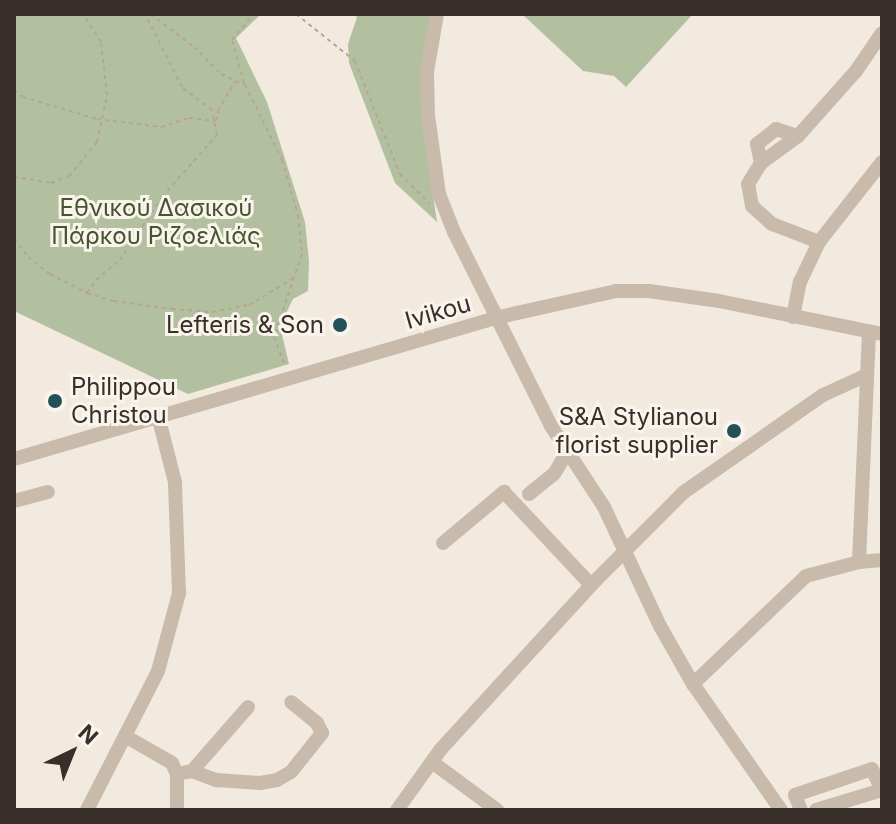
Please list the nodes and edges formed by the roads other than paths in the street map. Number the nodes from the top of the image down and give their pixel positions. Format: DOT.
graph roads {
  1 [pos="437,14"];
  2 [pos="882,33"];
  3 [pos="881,165"];
  4 [pos="819,242"];
  5 [pos="499,317"];
  6 [pos="793,317"];
  7 [pos="876,333"];
  8 [pos="867,375"];
  9 [pos="158,416"];
  10 [pos="567,452"];
  11 [pos="14,459"];
  12 [pos="48,492"];
  13 [pos="529,494"];
  14 [pos="14,501"];
  15 [pos="443,543"];
  16 [pos="625,550"];
  17 [pos="882,560"];
  18 [pos="859,562"];
  19 [pos="591,585"];
  20 [pos="693,684"];
  21 [pos="291,702"];
  22 [pos="248,707"];
  23 [pos="125,736"];
  24 [pos="432,762"];
  25 [pos="184,773"];
  26 [pos="882,790"];
  27 [pos="800,807"];
  28 [pos="87,810"];
  29 [pos="177,810"];
  30 [pos="397,810"];
  31 [pos="497,810"];
  32 [pos="782,810"];
  33 [pos="816,810"];
  1 -- 5 [label="street"];
  2 -- 4 [label="street"];
  3 -- 4 [label="street"];
  4 -- 6 [label="street"];
  5 -- 6 [label="street, Ivikou"];
  5 -- 9 [label="street, Ivikou"];
  5 -- 10 [label="street"];
  6 -- 7 [label="street, Ivikou"];
  7 -- 8 [label="street"];
  8 -- 16 [label="street"];
  8 -- 18 [label="street"];
  9 -- 11 [label="street, Ivikou"];
  9 -- 23 [label="street"];
  10 -- 13 [label="street"];
  10 -- 16 [label="street"];
  12 -- 14 [label="street"];
  15 -- 19 [label="street"];
  16 -- 19 [label="street"];
  16 -- 20 [label="street"];
  17 -- 18 [label="street"];
  18 -- 20 [label="street"];
  19 -- 24 [label="street"];
  20 -- 32 [label="street"];
  21 -- 25 [label="street"];
  22 -- 25 [label="street"];
  23 -- 25 [label="street"];
  23 -- 28 [label="street"];
  24 -- 30 [label="street"];
  24 -- 31 [label="street"];
  25 -- 29 [label="street"];
  26 -- 27 [label="street"];
  26 -- 33 [label="street"];
  27 -- 32 [label="street"];
}
